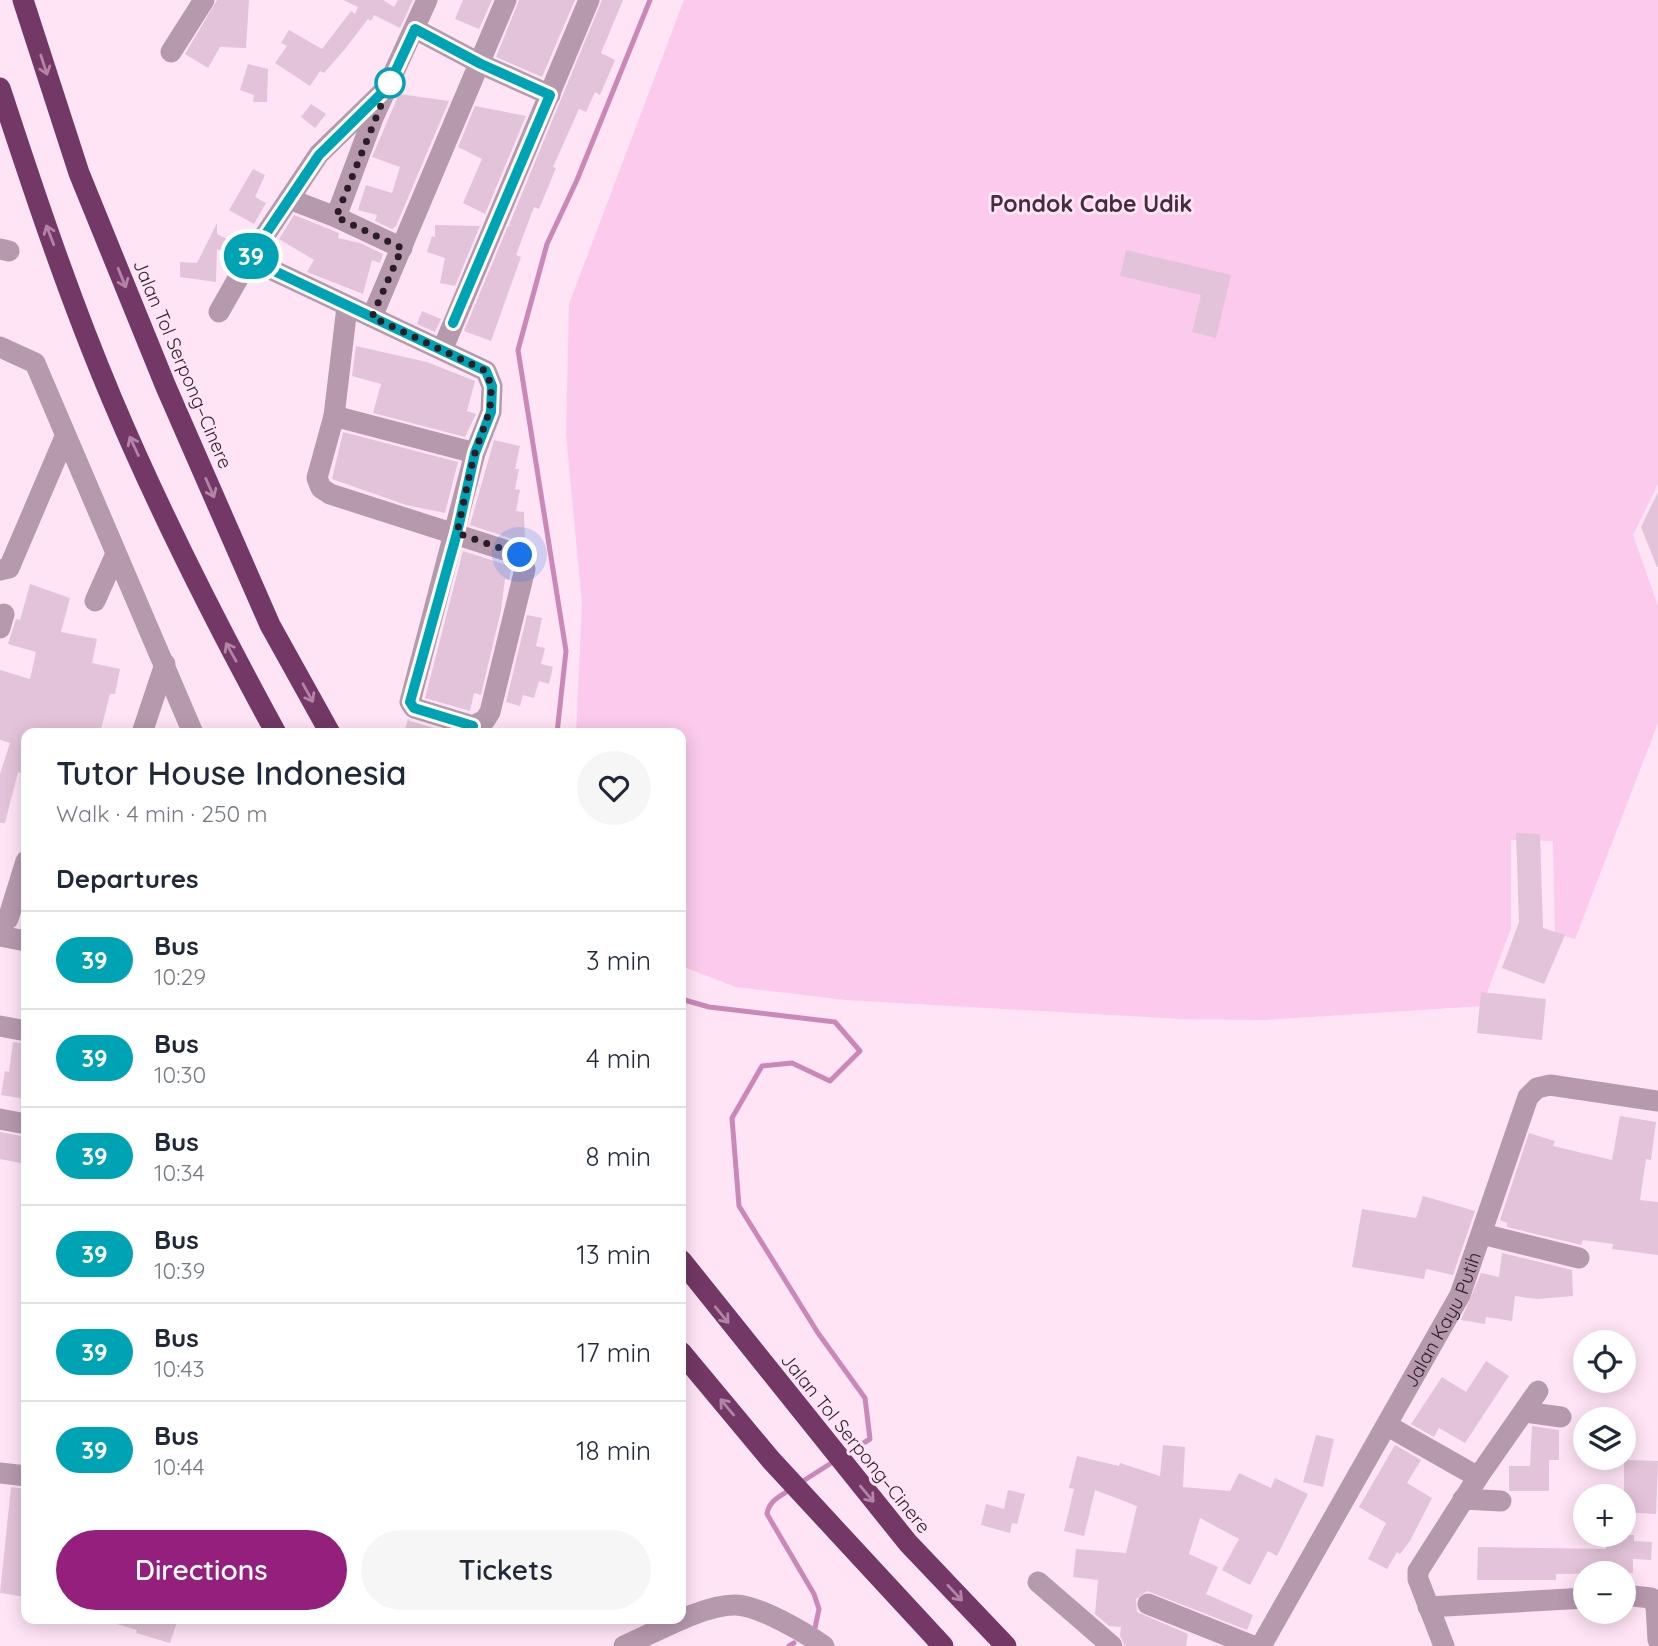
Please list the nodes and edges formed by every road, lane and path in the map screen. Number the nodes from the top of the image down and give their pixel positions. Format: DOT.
graph roads {
  1 [pos="23,0"];
  2 [pos="204,0"];
  3 [pos="427,0"];
  4 [pos="506,0"];
  5 [pos="589,0"];
  6 [pos="415,29"];
  7 [pos="171,52"];
  8 [pos="481,64"];
  9 [pos="388,87"];
  10 [pos="0,88"];
  11 [pos="550,95"];
  12 [pos="289,199"];
  13 [pos="336,217"];
  14 [pos="402,248"];
  15 [pos="249,259"];
  16 [pos="347,307"];
  17 [pos="219,312"];
  18 [pos="372,317"];
  19 [pos="0,347"];
  20 [pos="443,348"];
  21 [pos="334,416"];
  22 [pos="65,438"];
  23 [pos="475,453"];
  24 [pos="457,533"];
  25 [pos="115,556"];
  26 [pos="0,570"];
  27 [pos="95,601"];
  28 [pos="165,664"];
  29 [pos="144,728"];
  30 [pos="191,728"];
  31 [pos="273,728"];
  32 [pos="327,728"];
  33 [pos="21,880"];
  34 [pos="9,924"];
  35 [pos="0,1026"];
  36 [pos="21,1030"];
  37 [pos="1658,1101"];
  38 [pos="0,1119"];
  39 [pos="21,1123"];
  40 [pos="1482,1234"];
  41 [pos="1579,1258"];
  42 [pos="686,1266"];
  43 [pos="686,1358"];
  44 [pos="1538,1391"];
  45 [pos="1524,1412"];
  46 [pos="1561,1417"];
  47 [pos="1388,1426"];
  48 [pos="0,1473"];
  49 [pos="21,1475"];
  50 [pos="1478,1477"];
  51 [pos="1463,1499"];
  52 [pos="1501,1501"];
  53 [pos="1038,1582"];
  54 [pos="1636,1596"];
  55 [pos="1573,1599"];
  56 [pos="1148,1604"];
  57 [pos="1428,1607"];
  58 [pos="686,1620"];
  59 [pos="676,1624"];
  60 [pos="1658,1640"];
  61 [pos="819,1645"];
  62 [pos="624,1646"];
  63 [pos="943,1646"];
  64 [pos="1006,1646"];
  65 [pos="1112,1646"];
  66 [pos="1253,1646"];
  67 [pos="1261,1646"];
  68 [pos="1444,1646"];
  1 -- 32 [label="highway, Jalan Tol Serpong–Cinere, one-way"];
  2 -- 7 [label="street"];
  3 -- 6 [label="street"];
  4 -- 8 [label="street"];
  5 -- 11 [label="street"];
  6 -- 8 [label="street"];
  6 -- 9 [label="street"];
  8 -- 11 [label="street"];
  8 -- 14 [label="street"];
  9 -- 12 [label="street"];
  9 -- 13 [label="street"];
  31 -- 10 [label="highway, one-way"];
  11 -- 20 [label="street"];
  12 -- 13 [label="street"];
  12 -- 15 [label="street"];
  13 -- 14 [label="street"];
  14 -- 18 [label="street"];
  15 -- 16 [label="street"];
  15 -- 17 [label="street"];
  16 -- 18 [label="street"];
  16 -- 21 [label="street"];
  18 -- 20 [label="street"];
  19 -- 22 [label="street"];
  20 -- 23 [label="street"];
  21 -- 23 [label="street"];
  21 -- 24 [label="street"];
  22 -- 25 [label="street"];
  22 -- 26 [label="street"];
  23 -- 24 [label="street"];
  24 -- 24 [label="street"];
  25 -- 27 [label="street"];
  25 -- 28 [label="street"];
  28 -- 29 [label="street"];
  28 -- 30 [label="street"];
  33 -- 34 [label="street"];
  35 -- 36 [label="street"];
  37 -- 40 [label="street, Jalan Kayu Putih"];
  38 -- 39 [label="street"];
  40 -- 41 [label="street"];
  40 -- 47 [label="street, Jalan Kayu Putih"];
  42 -- 64 [label="highway, Jalan Tol Serpong–Cinere, one-way"];
  63 -- 43 [label="highway, one-way"];
  44 -- 45 [label="street"];
  45 -- 46 [label="street"];
  45 -- 50 [label="street"];
  47 -- 50 [label="street"];
  47 -- 67 [label="street, Jalan Kayu Putih"];
  48 -- 49 [label="street"];
  50 -- 51 [label="street"];
  51 -- 52 [label="street"];
  51 -- 57 [label="street"];
  53 -- 65 [label="street"];
  54 -- 60 [label="street"];
  55 -- 57 [label="street"];
  56 -- 66 [label="street"];
  57 -- 68 [label="street"];
  58 -- 61 [label="street"];
  59 -- 62 [label="street"];
}
